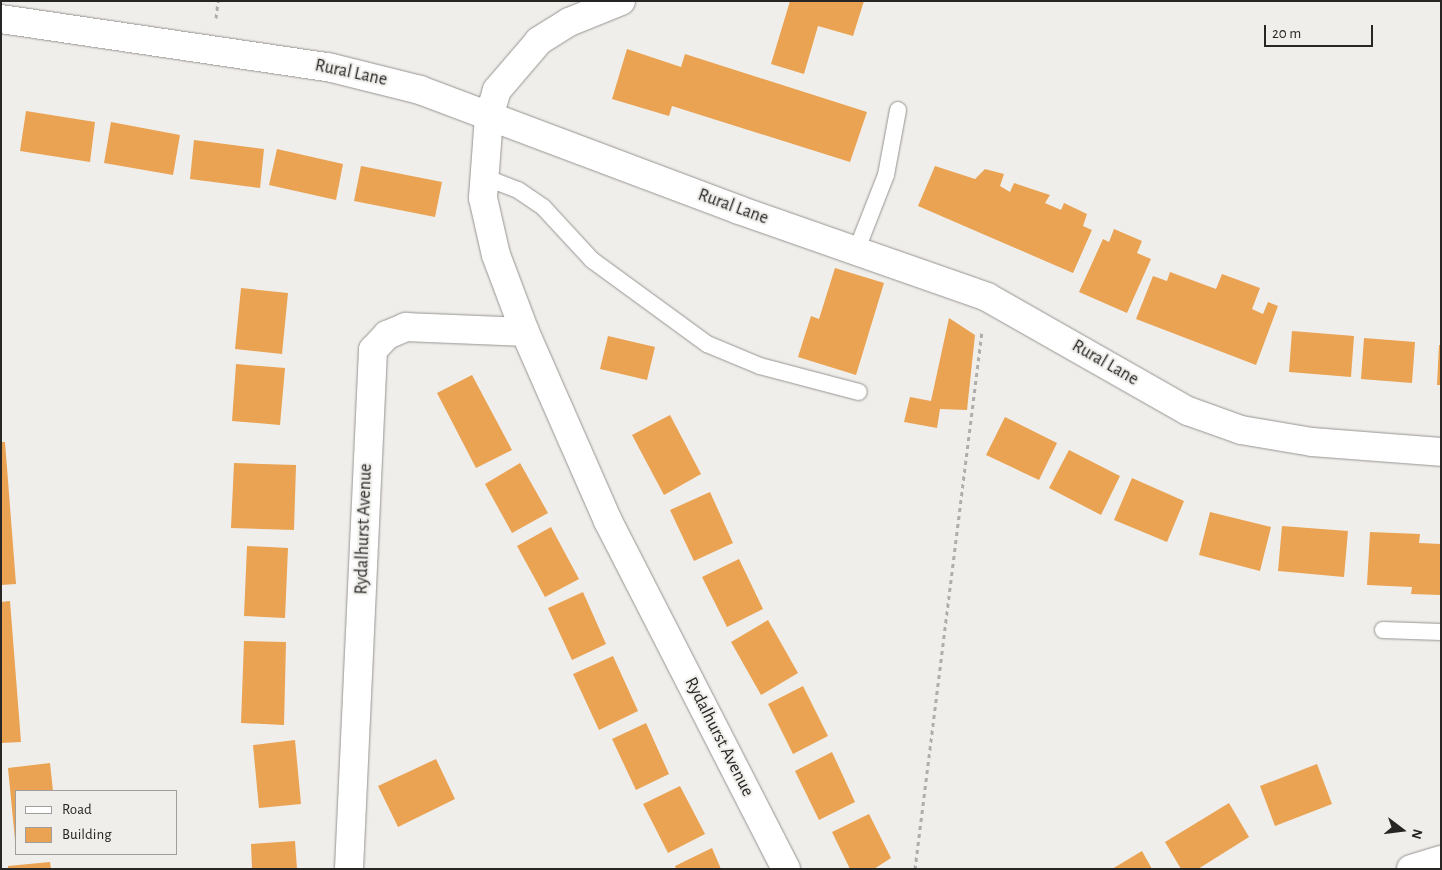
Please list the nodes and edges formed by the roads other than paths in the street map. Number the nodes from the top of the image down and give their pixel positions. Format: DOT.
graph roads {
  1 [pos="621,1"];
  2 [pos="1,19"];
  3 [pos="898,110"];
  4 [pos="489,116"];
  5 [pos="484,176"];
  6 [pos="857,249"];
  7 [pos="525,332"];
  8 [pos="859,392"];
  9 [pos="1441,452"];
  10 [pos="1383,630"];
  11 [pos="1441,632"];
  12 [pos="1441,860"];
  13 [pos="349,869"];
  14 [pos="786,869"];
  15 [pos="1411,869"];
  1 -- 4 [label="street, Rydalhurst Avenue"];
  2 -- 4 [label="street, Rural Lane"];
  3 -- 6 [label="lane"];
  4 -- 5 [label="street, Rydalhurst Avenue"];
  4 -- 6 [label="street, Rural Lane"];
  5 -- 7 [label="street, Rydalhurst Avenue"];
  5 -- 8 [label="lane"];
  6 -- 9 [label="street, Rural Lane"];
  7 -- 13 [label="street, Rydalhurst Avenue"];
  7 -- 14 [label="street, Rydalhurst Avenue"];
  10 -- 11 [label="lane"];
  12 -- 15 [label="street"];
}
